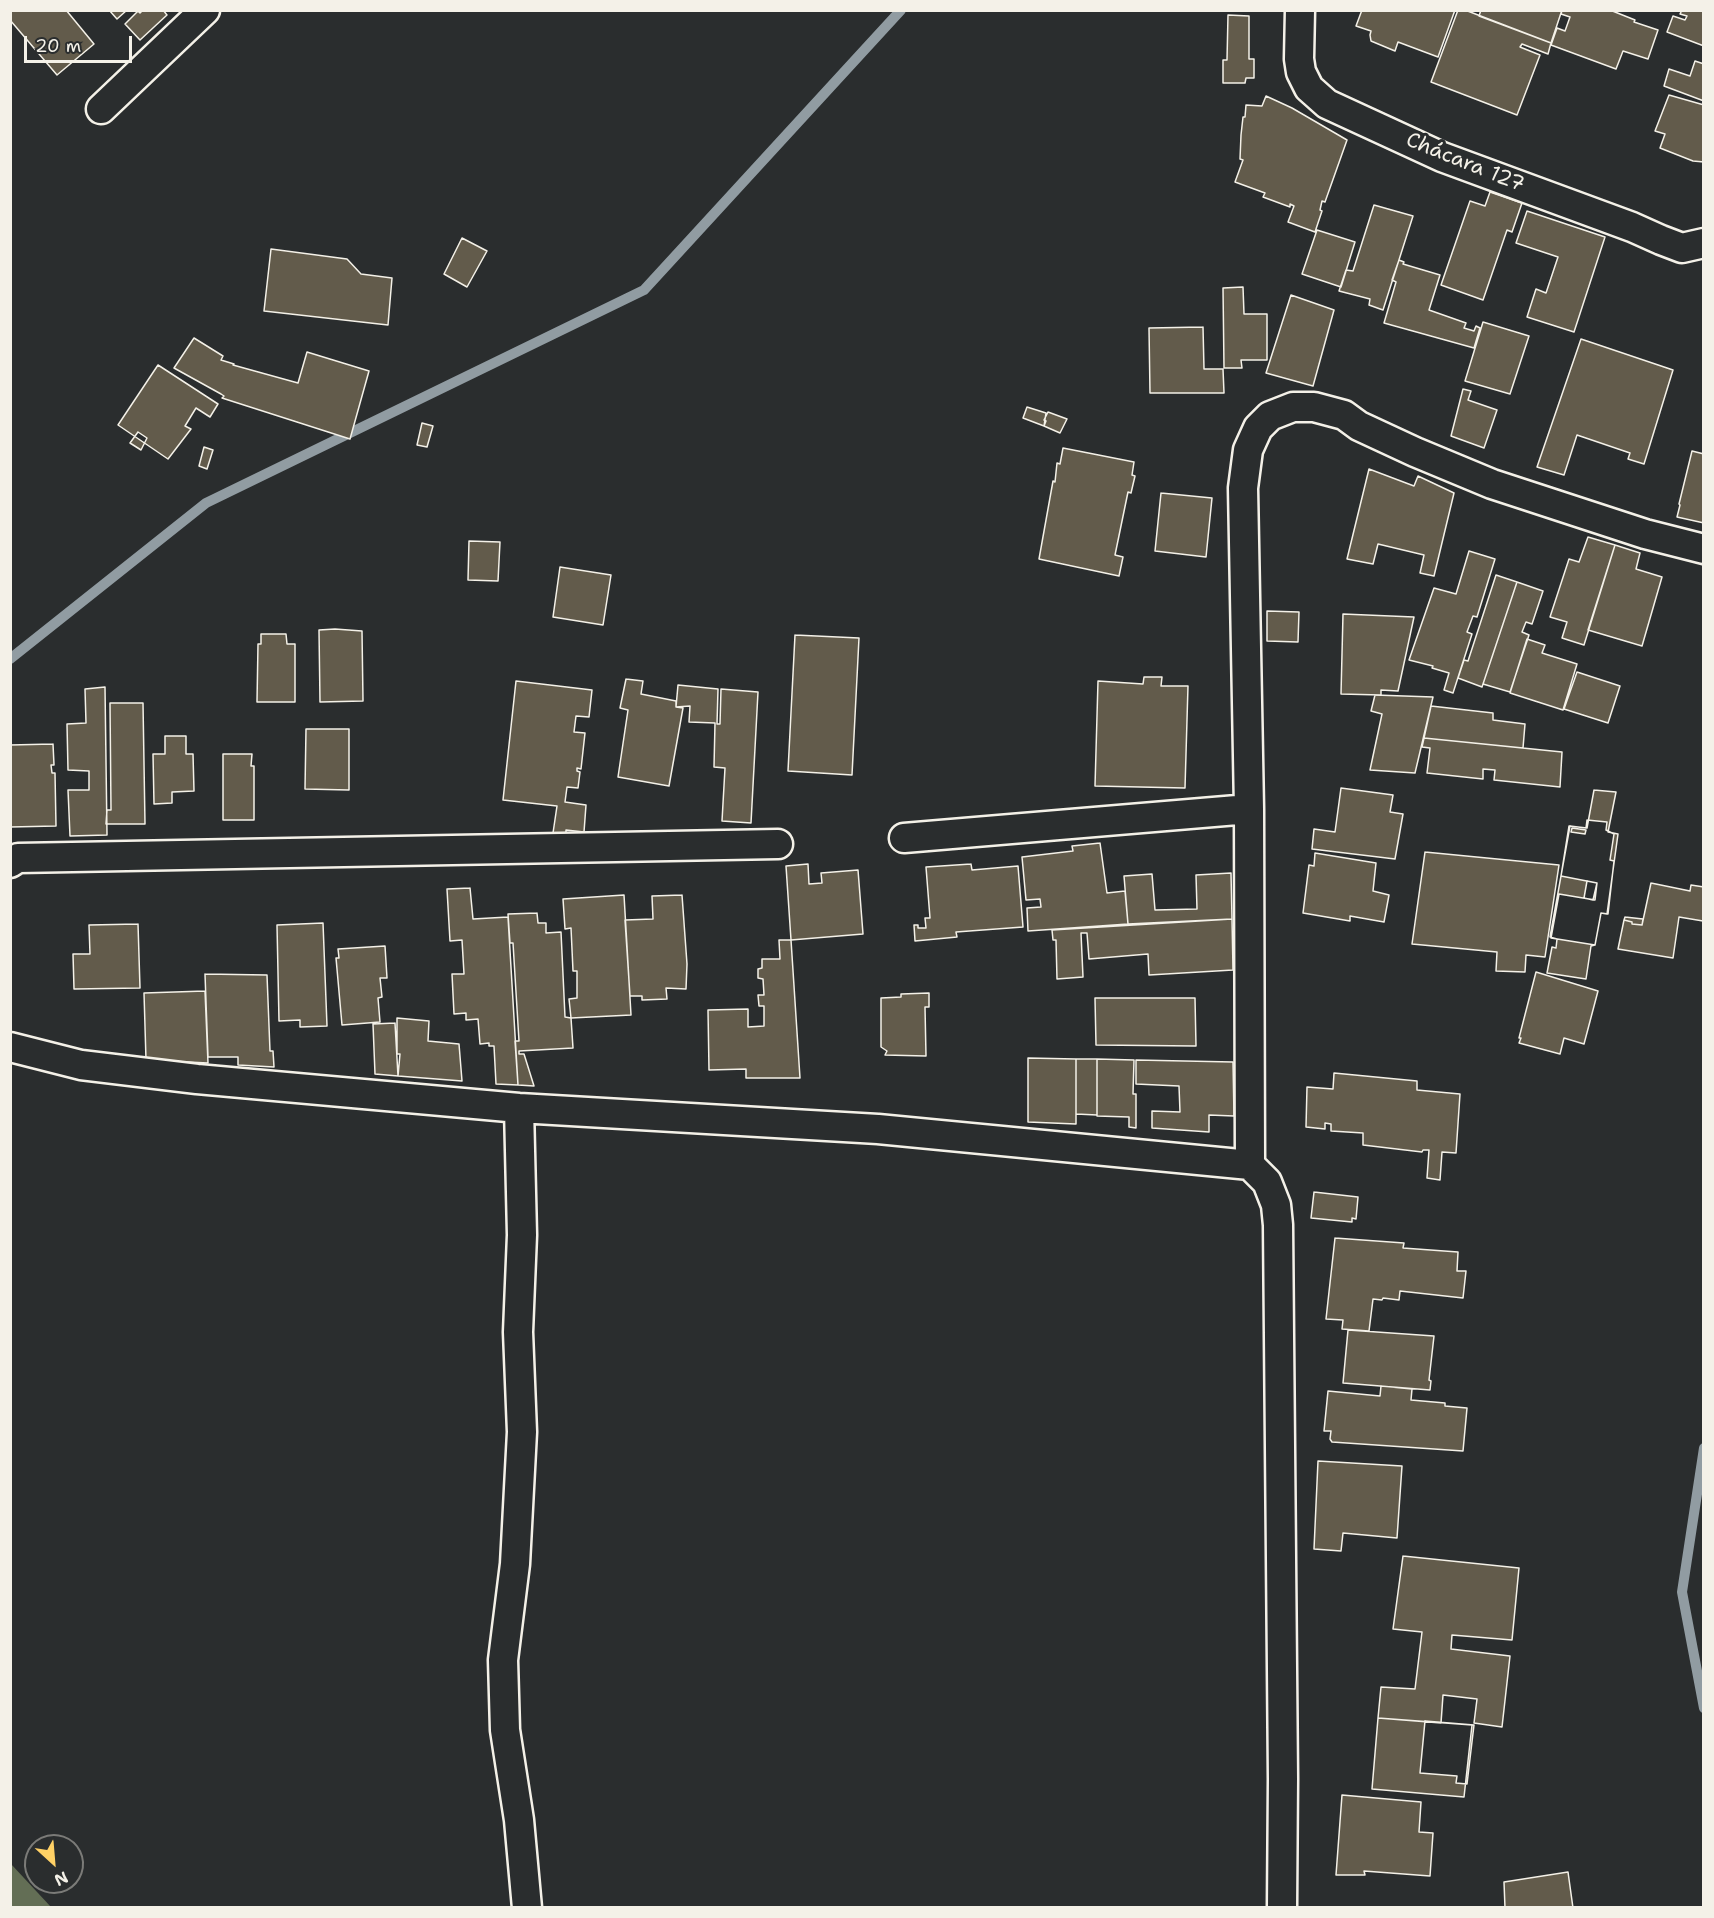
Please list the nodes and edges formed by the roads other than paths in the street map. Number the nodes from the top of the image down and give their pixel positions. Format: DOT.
graph roads {
  1 [pos="205,10"];
  2 [pos="1300,10"];
  3 [pos="101,109"];
  4 [pos="1704,243"];
  5 [pos="1704,549"];
  6 [pos="1249,809"];
  7 [pos="904,837"];
  8 [pos="778,844"];
  9 [pos="10,863"];
  10 [pos="10,1047"];
  11 [pos="519,1108"];
  12 [pos="1250,1165"];
  13 [pos="526,1908"];
  14 [pos="1282,1908"];
  1 -- 3 [label="street"];
  2 -- 4 [label="street, Chácara 127"];
  5 -- 6 [label="street"];
  6 -- 7 [label="street"];
  6 -- 12 [label="street"];
  8 -- 9 [label="street"];
  10 -- 11 [label="street"];
  11 -- 12 [label="street"];
  11 -- 13 [label="street"];
  12 -- 14 [label="street"];
}
